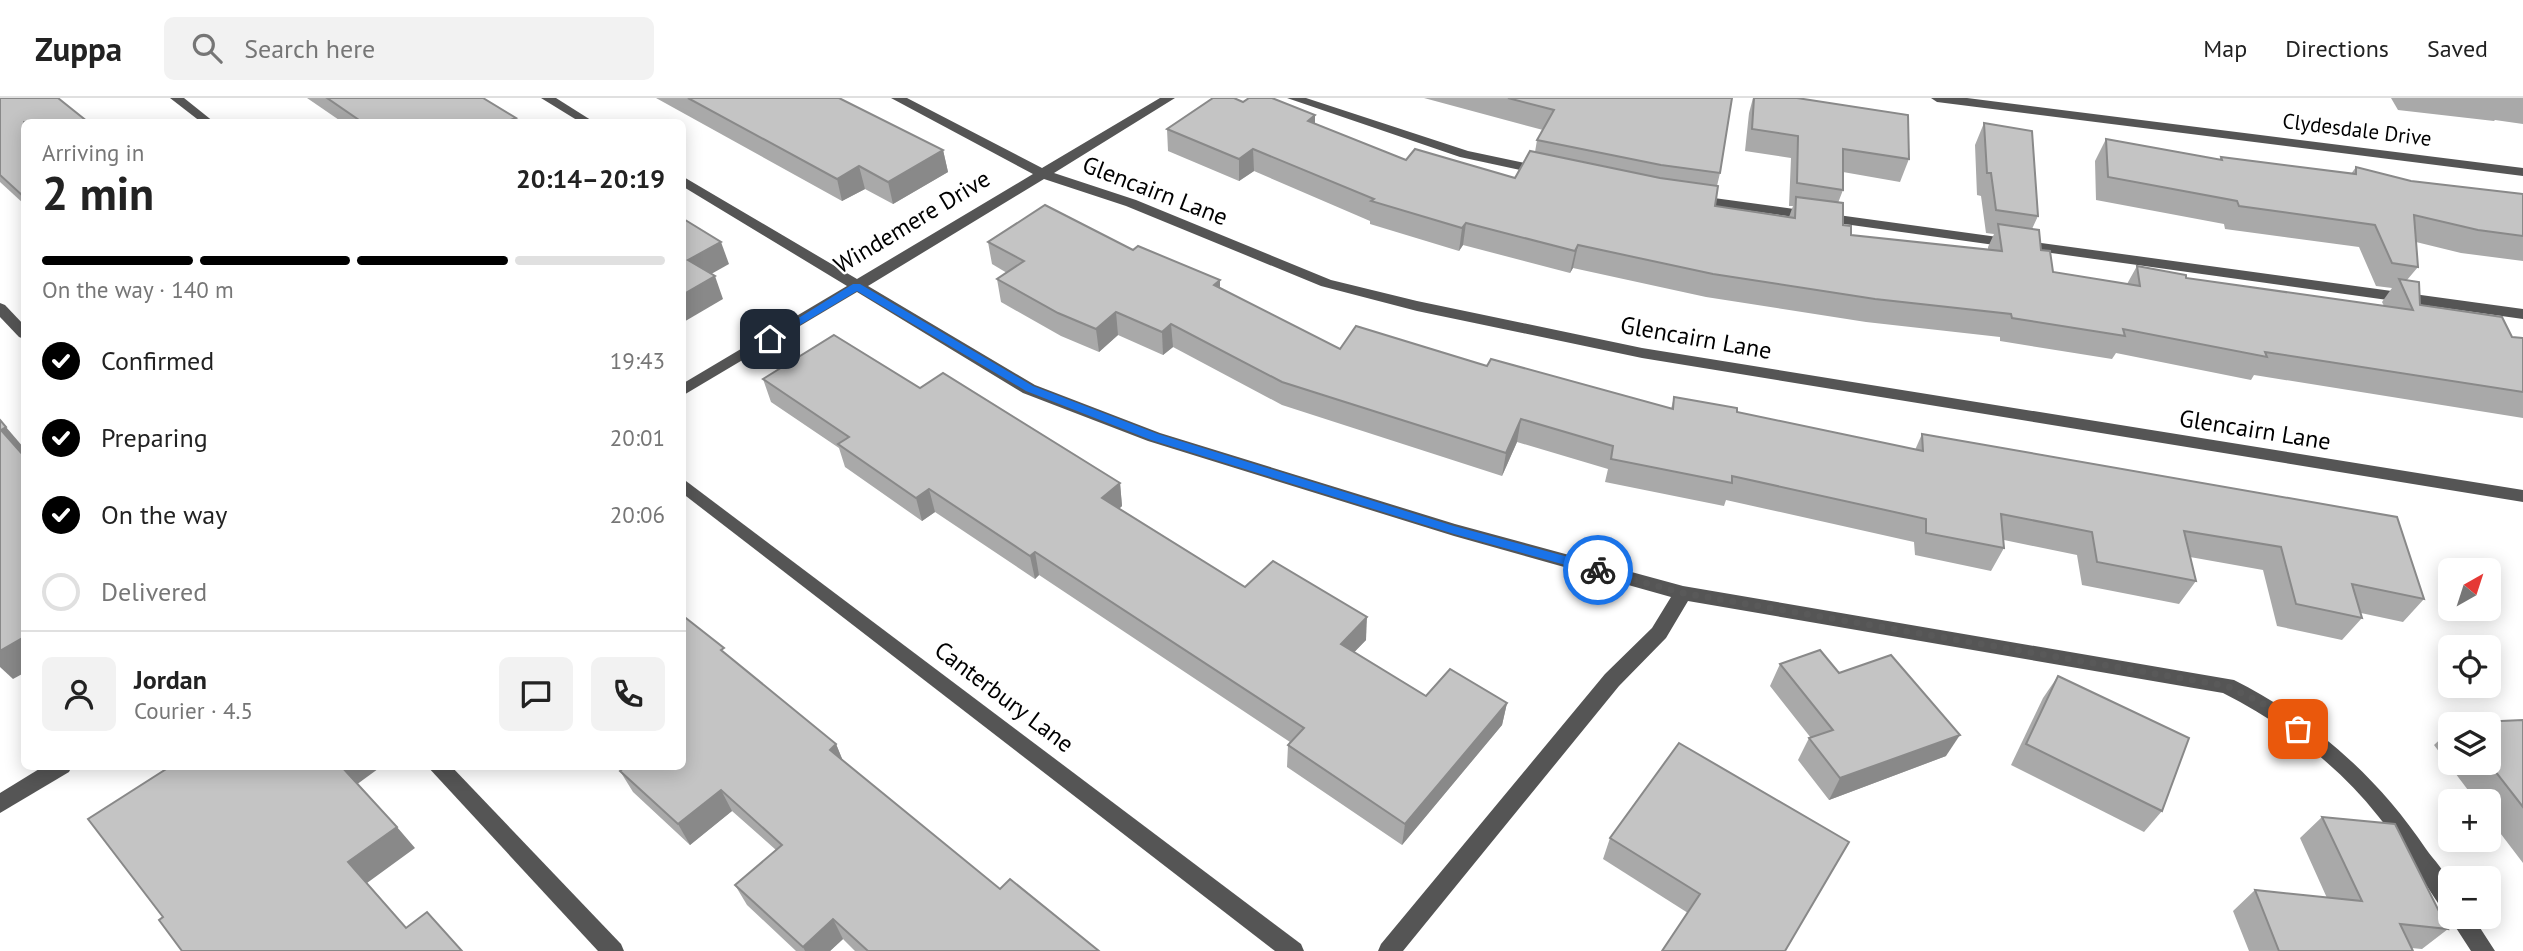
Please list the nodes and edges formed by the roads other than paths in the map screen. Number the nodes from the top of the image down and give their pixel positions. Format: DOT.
graph roads {
  1 [pos="176,98"];
  2 [pos="547,98"];
  3 [pos="897,98"];
  4 [pos="1168,98"];
  5 [pos="1293,98"];
  6 [pos="1937,98"];
  7 [pos="204,119"];
  8 [pos="583,119"];
  9 [pos="2523,172"];
  10 [pos="1043,174"];
  11 [pos="1560,174"];
  12 [pos="686,182"];
  13 [pos="1683,198"];
  14 [pos="857,286"];
  15 [pos="0,308"];
  16 [pos="2523,314"];
  17 [pos="21,331"];
  18 [pos="686,389"];
  19 [pos="686,487"];
  20 [pos="2523,496"];
  21 [pos="1683,593"];
  22 [pos="55,770"];
  23 [pos="441,770"];
  24 [pos="0,804"];
  25 [pos="2438,885"];
  26 [pos="2468,929"];
  27 [pos="613,951"];
  28 [pos="1293,951"];
  29 [pos="1389,951"];
  30 [pos="2484,951"];
  1 -- 7 [label="street"];
  2 -- 8 [label="street"];
  3 -- 10 [label="street, Glencairn Lane"];
  4 -- 10 [label="street, Windemere Drive"];
  5 -- 11 [label="street"];
  6 -- 9 [label="street, Clydesdale Drive"];
  10 -- 14 [label="street, Windemere Drive"];
  10 -- 20 [label="street, Glencairn Lane"];
  12 -- 14 [label="street"];
  13 -- 16 [label="street"];
  14 -- 18 [label="street, Windemere Drive"];
  14 -- 21 [label="street"];
  15 -- 17 [label="street"];
  19 -- 28 [label="street, Canterbury Lane"];
  21 -- 25 [label="street"];
  21 -- 29 [label="street"];
  22 -- 24 [label="street"];
  23 -- 27 [label="street"];
  26 -- 30 [label="street"];
}
